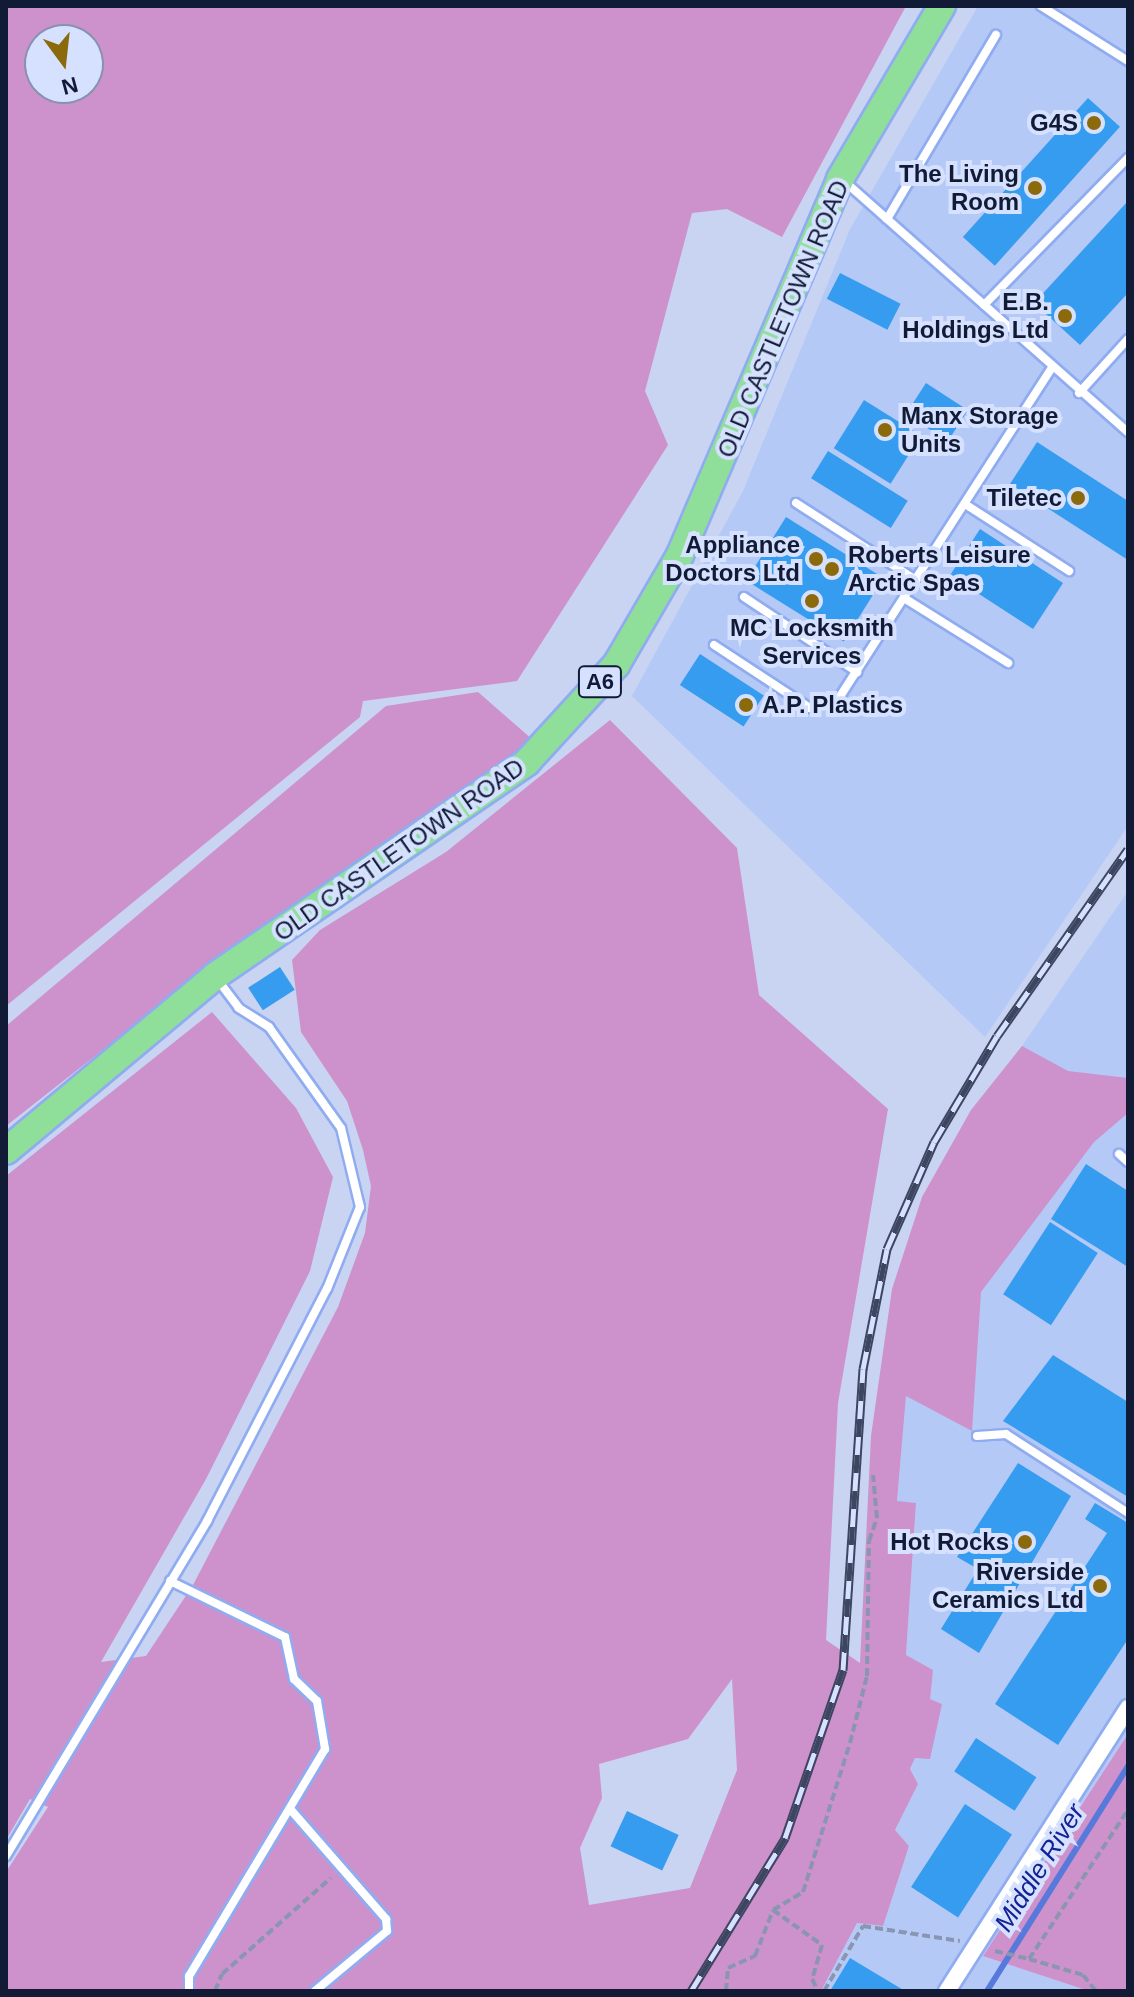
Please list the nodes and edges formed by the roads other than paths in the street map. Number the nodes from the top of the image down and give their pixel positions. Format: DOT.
graph roads {
  1 [pos="942,6"];
  2 [pos="1041,6"];
  3 [pos="996,35"];
  4 [pos="1128,61"];
  5 [pos="1128,158"];
  6 [pos="840,179"];
  7 [pos="887,219"];
  8 [pos="984,305"];
  9 [pos="1128,339"];
  10 [pos="1052,368"];
  11 [pos="1079,393"];
  12 [pos="1128,432"];
  13 [pos="796,503"];
  14 [pos="965,504"];
  15 [pos="1069,571"];
  16 [pos="916,580"];
  17 [pos="744,597"];
  18 [pos="904,598"];
  19 [pos="714,645"];
  20 [pos="1008,663"];
  21 [pos="857,672"];
  22 [pos="215,976"];
  23 [pos="6,1151"];
  24 [pos="1119,1154"];
  25 [pos="1128,1162"];
  26 [pos="977,1436"];
  27 [pos="1128,1513"];
  28 [pos="170,1581"];
  29 [pos="1128,1708"];
  30 [pos="291,1810"];
  31 [pos="6,1856"];
  32 [pos="189,1991"];
  33 [pos="315,1991"];
  34 [pos="947,1991"];
  1 -- 6 [label="highway, OLD CASTLETOWN ROAD / A6"];
  2 -- 4 [label="lane"];
  3 -- 7 [label="lane"];
  5 -- 8 [label="lane"];
  6 -- 7 [label="lane"];
  6 -- 22 [label="highway, OLD CASTLETOWN ROAD / A6"];
  7 -- 8 [label="lane"];
  8 -- 10 [label="lane"];
  9 -- 11 [label="lane"];
  10 -- 11 [label="lane"];
  10 -- 14 [label="lane"];
  11 -- 12 [label="lane"];
  13 -- 16 [label="lane"];
  14 -- 15 [label="lane"];
  14 -- 16 [label="lane"];
  16 -- 18 [label="lane"];
  17 -- 21 [label="lane"];
  18 -- 20 [label="lane"];
  18 -- 21 [label="lane"];
  19 -- 21 [label="lane"];
  22 -- 23 [label="highway, OLD CASTLETOWN ROAD / A6"];
  22 -- 28 [label="lane"];
  24 -- 25 [label="lane"];
  26 -- 27 [label="lane"];
  28 -- 30 [label="lane"];
  28 -- 31 [label="lane"];
  29 -- 34 [label="street"];
  30 -- 32 [label="lane"];
  30 -- 33 [label="lane"];
}
